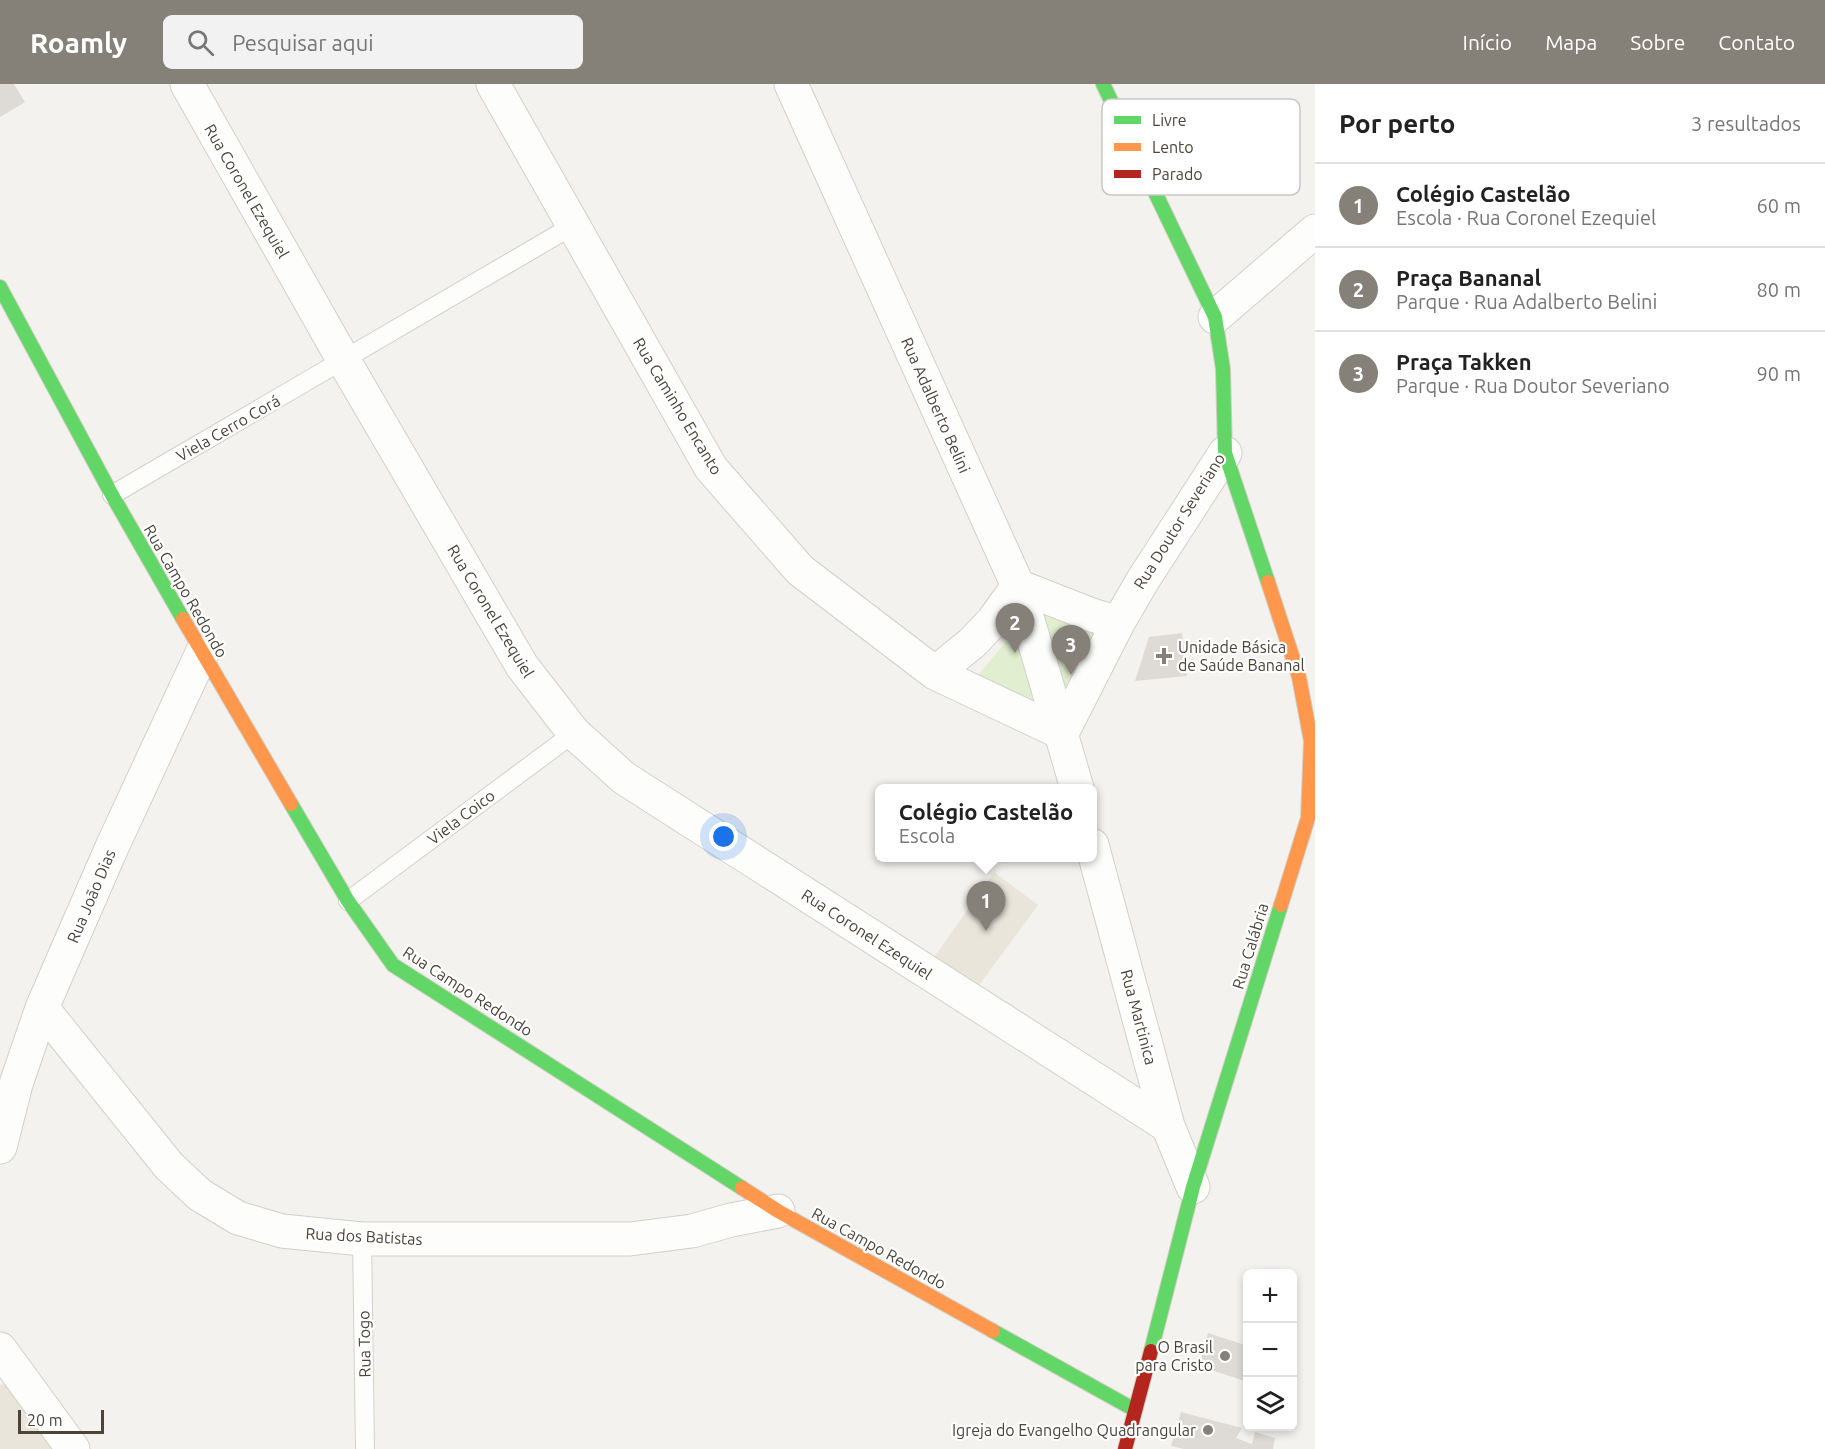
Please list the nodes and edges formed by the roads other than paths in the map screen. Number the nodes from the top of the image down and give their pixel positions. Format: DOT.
graph roads {
  1 [pos="187,84"];
  2 [pos="493,84"];
  3 [pos="791,84"];
  4 [pos="1103,84"];
  5 [pos="1110,99"];
  6 [pos="1156,195"];
  7 [pos="574,225"];
  8 [pos="1315,231"];
  9 [pos="0,287"];
  10 [pos="1215,317"];
  11 [pos="344,361"];
  12 [pos="1225,453"];
  13 [pos="112,495"];
  14 [pos="1018,586"];
  15 [pos="1118,623"];
  16 [pos="202,653"];
  17 [pos="935,673"];
  18 [pos="1310,711"];
  19 [pos="574,733"];
  20 [pos="1062,733"];
  21 [pos="1076,784"];
  22 [pos="1097,862"];
  23 [pos="348,901"];
  24 [pos="42,1008"];
  25 [pos="1168,1126"];
  26 [pos="0,1147"];
  27 [pos="1193,1187"];
  28 [pos="778,1211"];
  29 [pos="362,1239"];
  30 [pos="0,1349"];
  31 [pos="1135,1410"];
  32 [pos="73,1449"];
  33 [pos="365,1449"];
  34 [pos="1125,1449"];
  1 -- 11 [label="street, Rua Coronel Ezequiel"];
  2 -- 7 [label="street, Rua Caminho Encanto"];
  3 -- 14 [label="street, Rua Adalberto Belini"];
  4 -- 5 [label="street, Rua Doutor Severiano"];
  6 -- 10 [label="street, Rua Doutor Severiano"];
  7 -- 11 [label="lane, Viela Cerro Corá"];
  7 -- 17 [label="street, Rua Caminho Encanto"];
  8 -- 10 [label="street"];
  9 -- 13 [label="street, Rua Campo Redondo"];
  10 -- 12 [label="street, Rua Doutor Severiano"];
  11 -- 13 [label="lane, Viela Cerro Corá"];
  11 -- 19 [label="street, Rua Coronel Ezequiel"];
  12 -- 15 [label="street, Rua Doutor Severiano"];
  12 -- 18 [label="street, Rua Calábria"];
  13 -- 16 [label="street, Rua Campo Redondo"];
  14 -- 15 [label="street"];
  14 -- 17 [label="street"];
  14 -- 20 [label="street, Rua Adalberto Belini"];
  15 -- 20 [label="street, Rua Doutor Severiano"];
  16 -- 23 [label="street, Rua Campo Redondo"];
  16 -- 24 [label="street, Rua João Dias"];
  17 -- 20 [label="street, Rua Caminho Encanto"];
  18 -- 27 [label="street, Rua Calábria"];
  19 -- 23 [label="lane, Viela Coico"];
  19 -- 25 [label="street, Rua Coronel Ezequiel"];
  20 -- 21 [label="street"];
  22 -- 25 [label="street, Rua Martinica"];
  23 -- 28 [label="street, Rua Campo Redondo"];
  24 -- 26 [label="street, Rua João Dias"];
  24 -- 29 [label="street, Rua dos Batistas"];
  25 -- 27 [label="street, Rua Martinica"];
  27 -- 31 [label="street, Rua Calábria"];
  28 -- 29 [label="street, Rua dos Batistas"];
  28 -- 31 [label="street, Rua Campo Redondo"];
  29 -- 33 [label="lane, Rua Togo"];
  30 -- 32 [label="street"];
  31 -- 34 [label="street, Rua Calábria"];
}
